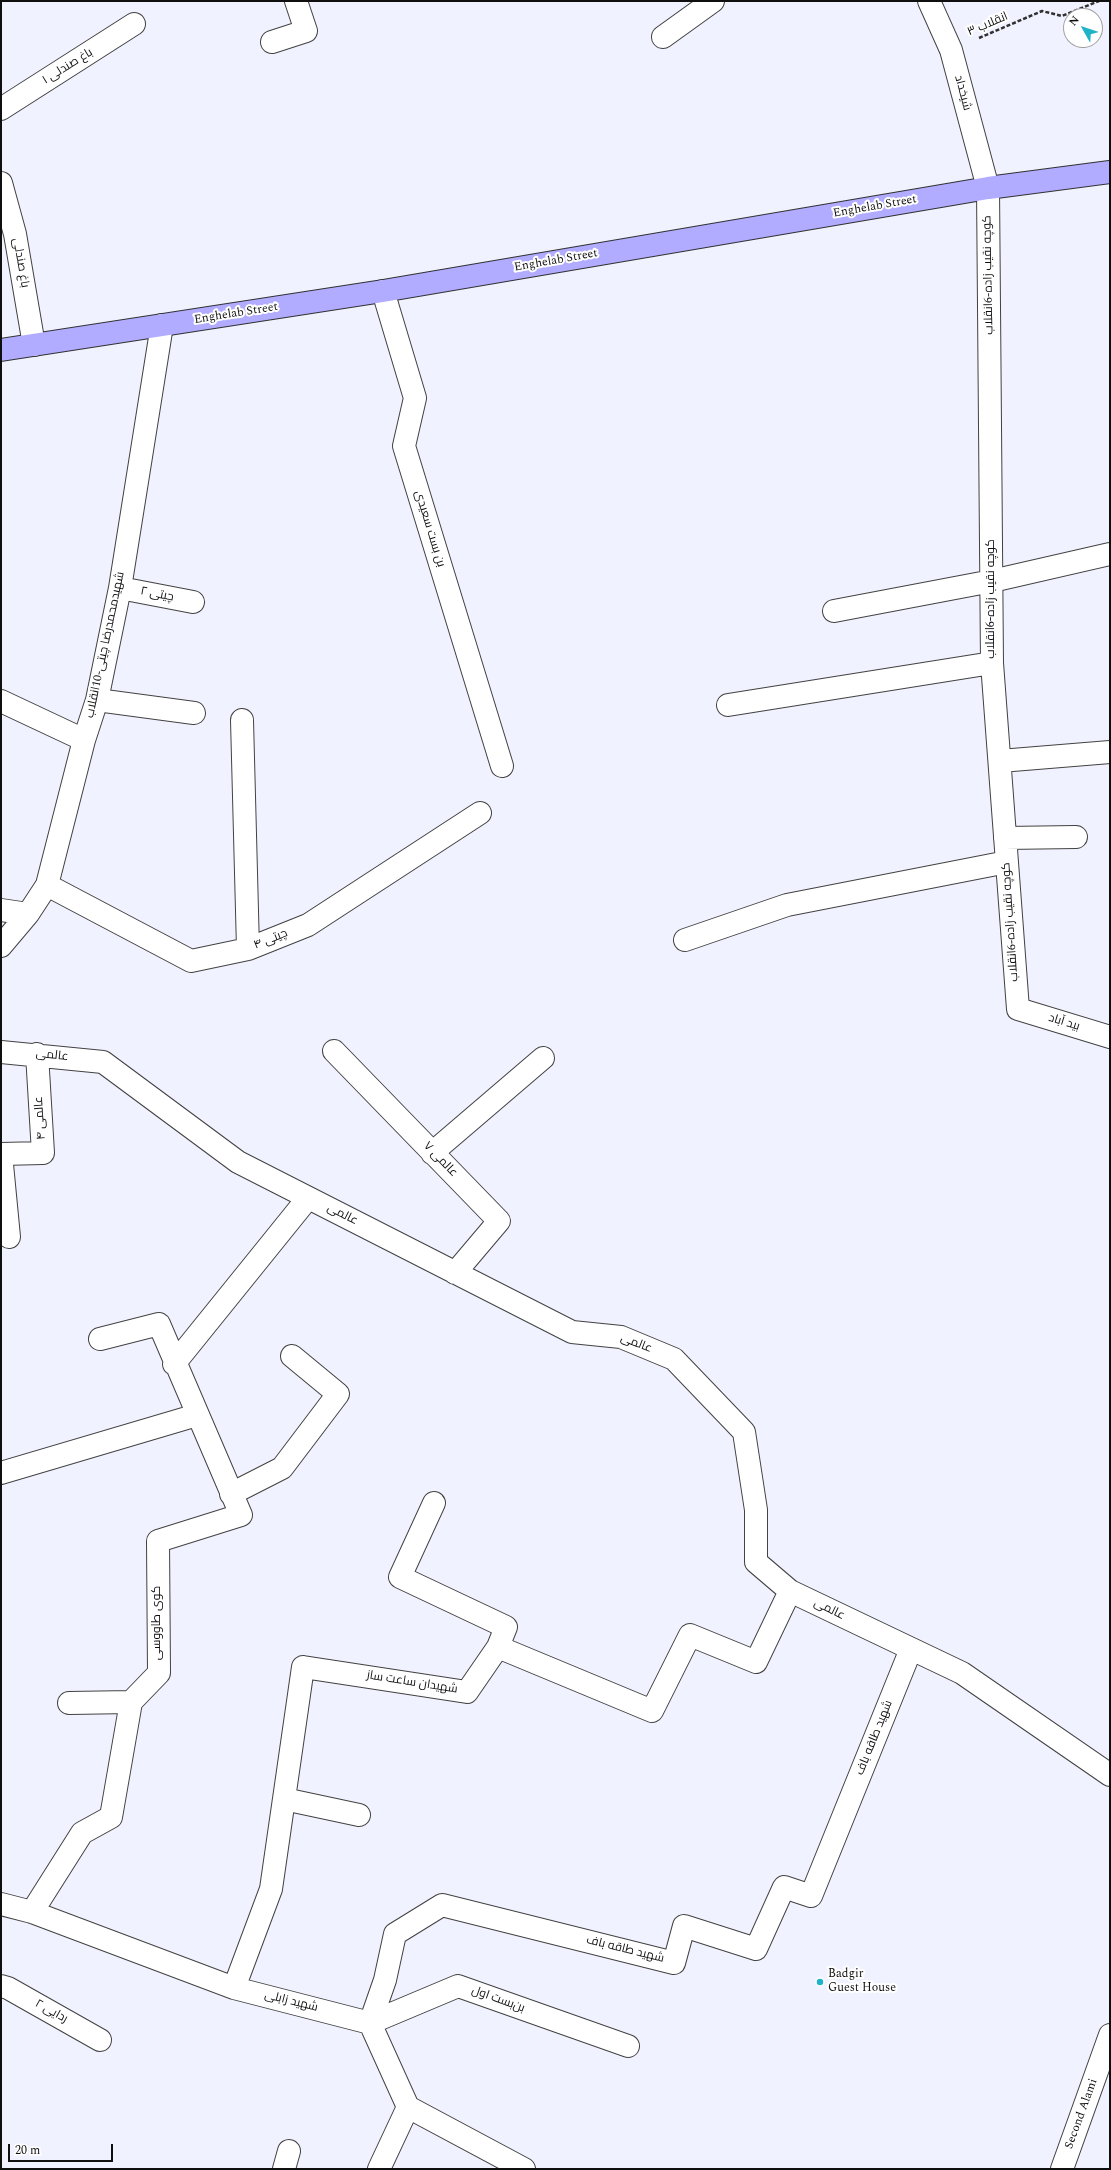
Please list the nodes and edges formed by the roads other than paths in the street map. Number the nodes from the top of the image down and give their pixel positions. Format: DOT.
graph roads {
  1 [pos="296,1"];
  2 [pos="713,1"];
  3 [pos="929,1"];
  4 [pos="134,24"];
  5 [pos="663,37"];
  6 [pos="272,42"];
  7 [pos="1,109"];
  8 [pos="1110,172"];
  9 [pos="1,183"];
  10 [pos="988,188"];
  11 [pos="383,290"];
  12 [pos="162,325"];
  13 [pos="34,345"];
  14 [pos="1,350"];
  15 [pos="1110,554"];
  16 [pos="992,580"];
  17 [pos="120,588"];
  18 [pos="193,602"];
  19 [pos="834,611"];
  20 [pos="992,663"];
  21 [pos="97,700"];
  22 [pos="1,701"];
  23 [pos="728,705"];
  24 [pos="194,713"];
  25 [pos="242,720"];
  26 [pos="84,740"];
  27 [pos="1110,752"];
  28 [pos="1000,761"];
  29 [pos="502,766"];
  30 [pos="480,813"];
  31 [pos="1076,837"];
  32 [pos="1005,838"];
  33 [pos="1007,862"];
  34 [pos="47,885"];
  35 [pos="1,910"];
  36 [pos="28,914"];
  37 [pos="685,940"];
  38 [pos="1,946"];
  39 [pos="248,949"];
  40 [pos="1018,1009"];
  41 [pos="1110,1037"];
  42 [pos="334,1050"];
  43 [pos="1,1052"];
  44 [pos="37,1054"];
  45 [pos="543,1058"];
  46 [pos="432,1152"];
  47 [pos="308,1198"];
  48 [pos="9,1237"];
  49 [pos="455,1273"];
  50 [pos="100,1340"];
  51 [pos="292,1356"];
  52 [pos="174,1364"];
  53 [pos="197,1415"];
  54 [pos="1,1473"];
  55 [pos="231,1494"];
  56 [pos="434,1503"];
  57 [pos="790,1591"];
  58 [pos="498,1647"];
  59 [pos="911,1649"];
  60 [pos="131,1702"];
  61 [pos="70,1703"];
  62 [pos="1110,1775"];
  63 [pos="284,1799"];
  64 [pos="359,1815"];
  65 [pos="1,1904"];
  66 [pos="32,1912"];
  67 [pos="1,1986"];
  68 [pos="234,1988"];
  69 [pos="370,2023"];
  70 [pos="1110,2035"];
  71 [pos="100,2040"];
  72 [pos="628,2046"];
  73 [pos="408,2107"];
  74 [pos="379,2169"];
  75 [pos="524,2169"];
  76 [pos="1062,2169"];
  1 -- 6 [label="street"];
  2 -- 5 [label="street"];
  3 -- 10 [label="street, شیخداد"];
  4 -- 7 [label="street, باغ صندلی ۱"];
  8 -- 10 [label="main road, Enghelab Street"];
  9 -- 13 [label="street, باغ صندلی"];
  10 -- 11 [label="main road, Enghelab Street"];
  10 -- 16 [label="street, کوچه نقیب زاده-6انقلاب"];
  11 -- 12 [label="main road, Enghelab Street"];
  11 -- 29 [label="street, بن بست سعیدی"];
  12 -- 13 [label="main road, Enghelab Street"];
  12 -- 17 [label="street, شهیدمحمدرضا چیتی-10انقلاب"];
  13 -- 14 [label="main road, Enghelab Street"];
  15 -- 16 [label="street"];
  16 -- 19 [label="street"];
  16 -- 20 [label="street, کوچه نقیب زاده-6انقلاب"];
  17 -- 18 [label="street, چیتی ۲"];
  17 -- 21 [label="street, شهیدمحمدرضا چیتی-10انقلاب"];
  20 -- 23 [label="street"];
  20 -- 28 [label="street, کوچه نقیب زاده-6انقلاب"];
  21 -- 24 [label="street"];
  21 -- 26 [label="street, شهیدمحمدرضا چیتی-10انقلاب"];
  22 -- 26 [label="street"];
  25 -- 39 [label="street"];
  26 -- 34 [label="street, شهیدمحمدرضا چیتی-10انقلاب"];
  27 -- 28 [label="street"];
  28 -- 32 [label="street, کوچه نقیب زاده-6انقلاب"];
  30 -- 39 [label="street, چیتی ۴"];
  31 -- 32 [label="street"];
  32 -- 33 [label="street, کوچه نقیب زاده-6انقلاب"];
  33 -- 37 [label="street"];
  33 -- 40 [label="street, کوچه نقیب زاده-6انقلاب"];
  34 -- 36 [label="street, شهیدمحمدرضا چیتی-10انقلاب"];
  34 -- 39 [label="street, چیتی ۴"];
  35 -- 36 [label="street"];
  36 -- 38 [label="street, شهیدمحمدرضا چیتی-10انقلاب"];
  40 -- 41 [label="street, بید آباد"];
  42 -- 46 [label="street, عالمی ۷"];
  43 -- 44 [label="street, عالمی"];
  44 -- 47 [label="street, عالمی"];
  44 -- 48 [label="street, عالمی ۴"];
  45 -- 46 [label="street"];
  46 -- 49 [label="street, عالمی ۷"];
  47 -- 49 [label="street, عالمی"];
  47 -- 52 [label="street"];
  49 -- 57 [label="street, عالمی"];
  50 -- 52 [label="street, کوی طاووسی"];
  51 -- 55 [label="street"];
  52 -- 53 [label="street, کوی طاووسی"];
  53 -- 54 [label="street"];
  53 -- 55 [label="street, کوی طاووسی"];
  55 -- 60 [label="street, کوی طاووسی"];
  56 -- 58 [label="street"];
  57 -- 58 [label="street"];
  57 -- 59 [label="street, عالمی"];
  58 -- 63 [label="street, شهیدان ساعت ساز"];
  59 -- 62 [label="street, عالمی"];
  59 -- 69 [label="street, شهید طاقه باف"];
  60 -- 61 [label="street"];
  60 -- 66 [label="street"];
  63 -- 64 [label="street"];
  63 -- 68 [label="street, شهیدان ساعت ساز"];
  65 -- 66 [label="street, شهید زابلی"];
  66 -- 68 [label="street, شهید زابلی"];
  67 -- 71 [label="street, ردایی ۲"];
  68 -- 69 [label="street, شهید زابلی"];
  69 -- 72 [label="street, بن‌بست اول"];
  69 -- 73 [label="street"];
  70 -- 76 [label="street, Second Alami"];
  73 -- 74 [label="street"];
  73 -- 75 [label="street"];
}
